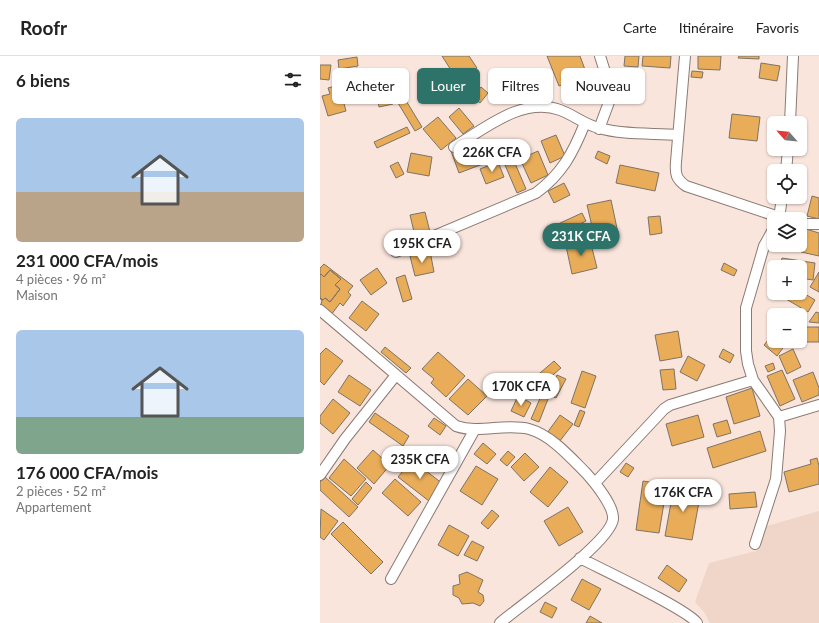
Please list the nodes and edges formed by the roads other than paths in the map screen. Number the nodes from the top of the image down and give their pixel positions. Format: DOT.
graph roads {
  1 [pos="600,56"];
  2 [pos="685,56"];
  3 [pos="793,56"];
  4 [pos="790,116"];
  5 [pos="584,123"];
  6 [pos="600,129"];
  7 [pos="678,135"];
  8 [pos="454,147"];
  9 [pos="767,213"];
  10 [pos="807,224"];
  11 [pos="819,224"];
  12 [pos="767,241"];
  13 [pos="396,252"];
  14 [pos="320,310"];
  15 [pos="396,375"];
  16 [pos="753,380"];
  17 [pos="819,405"];
  18 [pos="779,417"];
  19 [pos="475,429"];
  20 [pos="320,475"];
  21 [pos="595,483"];
  22 [pos="755,544"];
  23 [pos="580,558"];
  24 [pos="391,579"];
  25 [pos="500,623"];
  26 [pos="697,623"];
  1 -- 6 [label="street"];
  2 -- 7 [label="street"];
  3 -- 4 [label="street"];
  5 -- 6 [label="street"];
  5 -- 8 [label="street"];
  5 -- 13 [label="street"];
  6 -- 7 [label="street"];
  7 -- 9 [label="street"];
  10 -- 11 [label="street"];
  12 -- 16 [label="street"];
  14 -- 15 [label="street"];
  15 -- 19 [label="street"];
  15 -- 20 [label="street"];
  16 -- 18 [label="street"];
  16 -- 21 [label="street"];
  17 -- 18 [label="street"];
  18 -- 22 [label="street"];
  19 -- 21 [label="street"];
  19 -- 24 [label="street"];
  21 -- 23 [label="street"];
  23 -- 25 [label="street"];
  23 -- 26 [label="street"];
}
